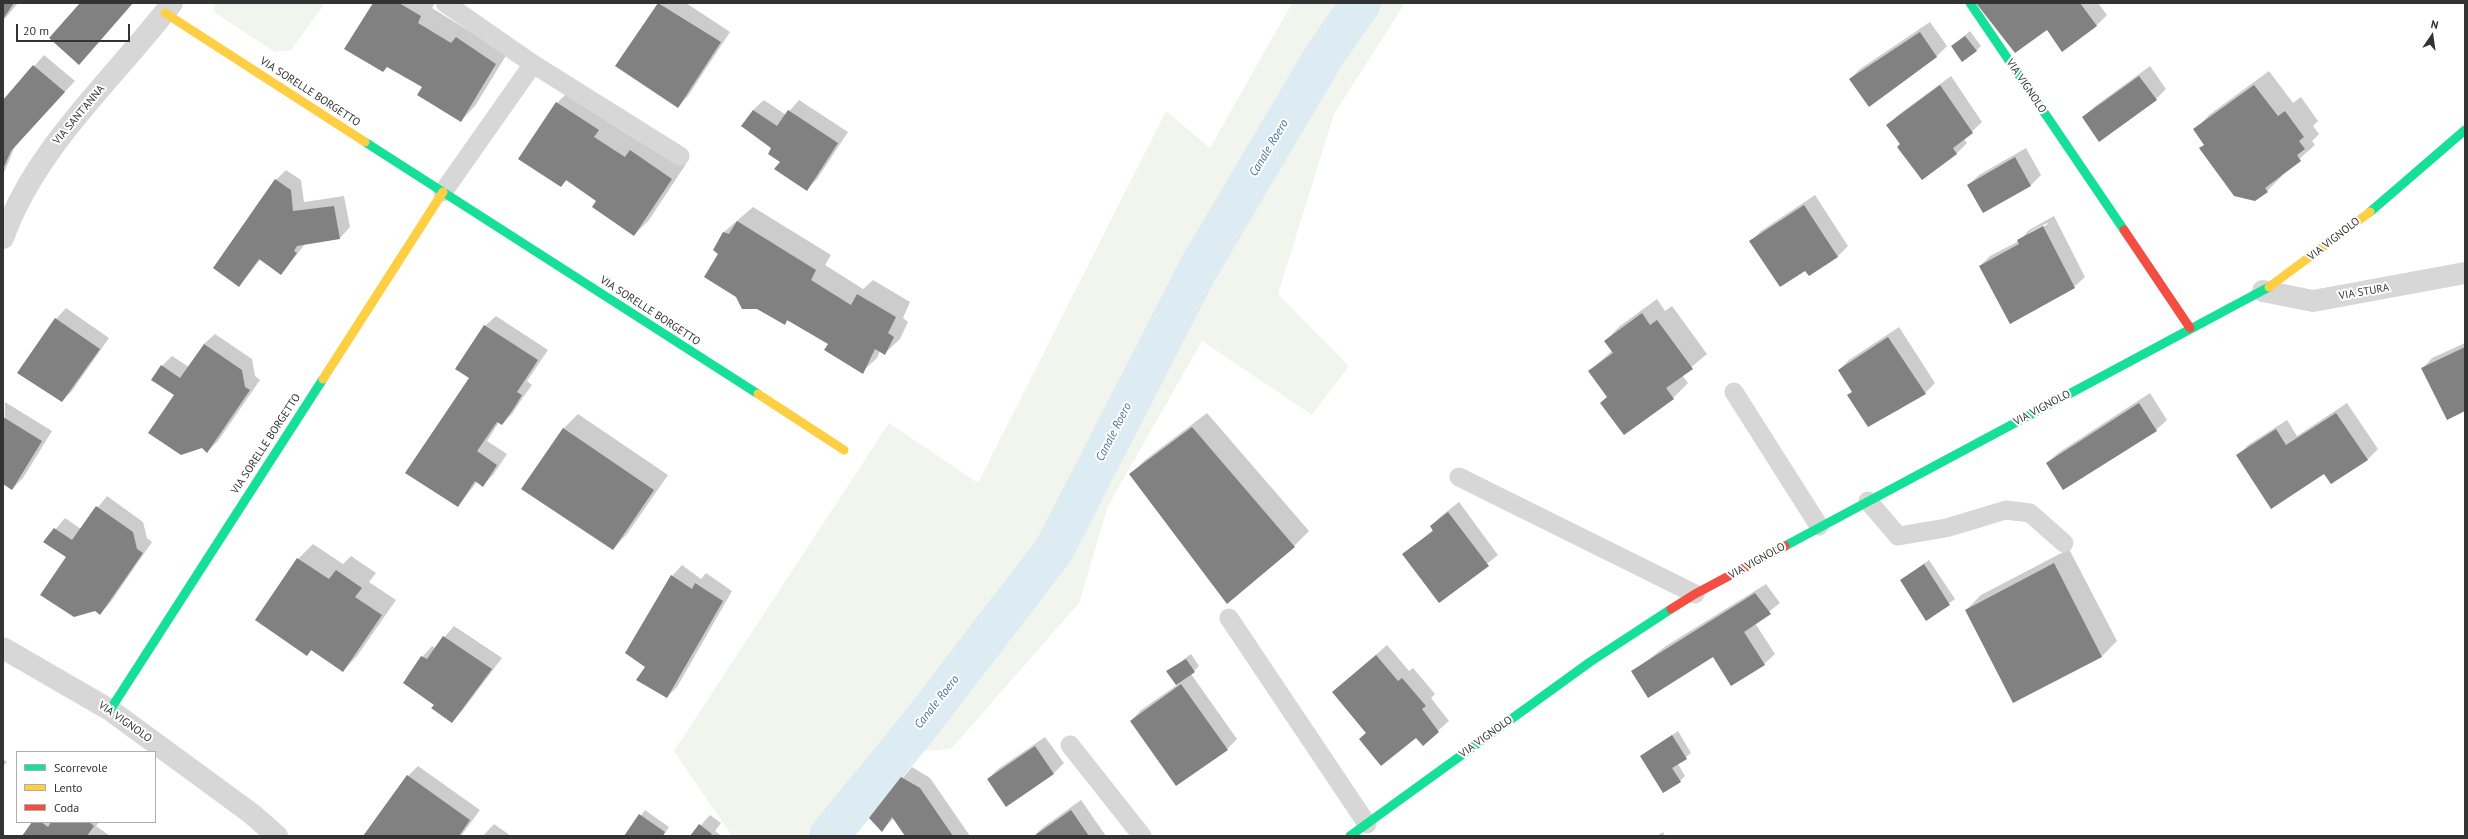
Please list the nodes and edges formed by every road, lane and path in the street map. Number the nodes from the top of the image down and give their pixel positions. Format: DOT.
graph roads {
  1 [pos="446,3"];
  2 [pos="1970,3"];
  3 [pos="168,8"];
  4 [pos="533,64"];
  5 [pos="2465,130"];
  6 [pos="680,156"];
  7 [pos="443,192"];
  8 [pos="3,238"];
  9 [pos="2465,274"];
  10 [pos="2263,291"];
  11 [pos="2190,328"];
  12 [pos="1734,392"];
  13 [pos="844,450"];
  14 [pos="1459,477"];
  15 [pos="1868,501"];
  16 [pos="1820,526"];
  17 [pos="2064,543"];
  18 [pos="1695,594"];
  19 [pos="1229,618"];
  20 [pos="3,648"];
  21 [pos="110,710"];
  22 [pos="1070,745"];
  23 [pos="1366,824"];
  24 [pos="277,836"];
  25 [pos="1142,836"];
  26 [pos="1350,836"];
  1 -- 4 [label="lane"];
  2 -- 11 [label="street, VIA VIGNOLO"];
  3 -- 7 [label="street, VIA SORELLE BORGETTO"];
  3 -- 8 [label="street, VIA SANT'ANNA"];
  4 -- 6 [label="lane"];
  4 -- 7 [label="lane"];
  5 -- 10 [label="street, VIA VIGNOLO"];
  7 -- 13 [label="street, VIA SORELLE BORGETTO"];
  7 -- 21 [label="street, VIA SORELLE BORGETTO"];
  9 -- 10 [label="street, VIA STURA"];
  10 -- 11 [label="street, VIA VIGNOLO"];
  11 -- 15 [label="street, VIA VIGNOLO"];
  12 -- 16 [label="lane"];
  14 -- 18 [label="lane"];
  15 -- 16 [label="street, VIA VIGNOLO"];
  15 -- 17 [label="lane"];
  16 -- 18 [label="street, VIA VIGNOLO"];
  18 -- 23 [label="street, VIA VIGNOLO"];
  19 -- 23 [label="lane"];
  20 -- 21 [label="street, VIA VIGNOLO"];
  21 -- 24 [label="street, VIA VIGNOLO"];
  22 -- 25 [label="lane"];
  23 -- 26 [label="street, VIA VIGNOLO"];
}
